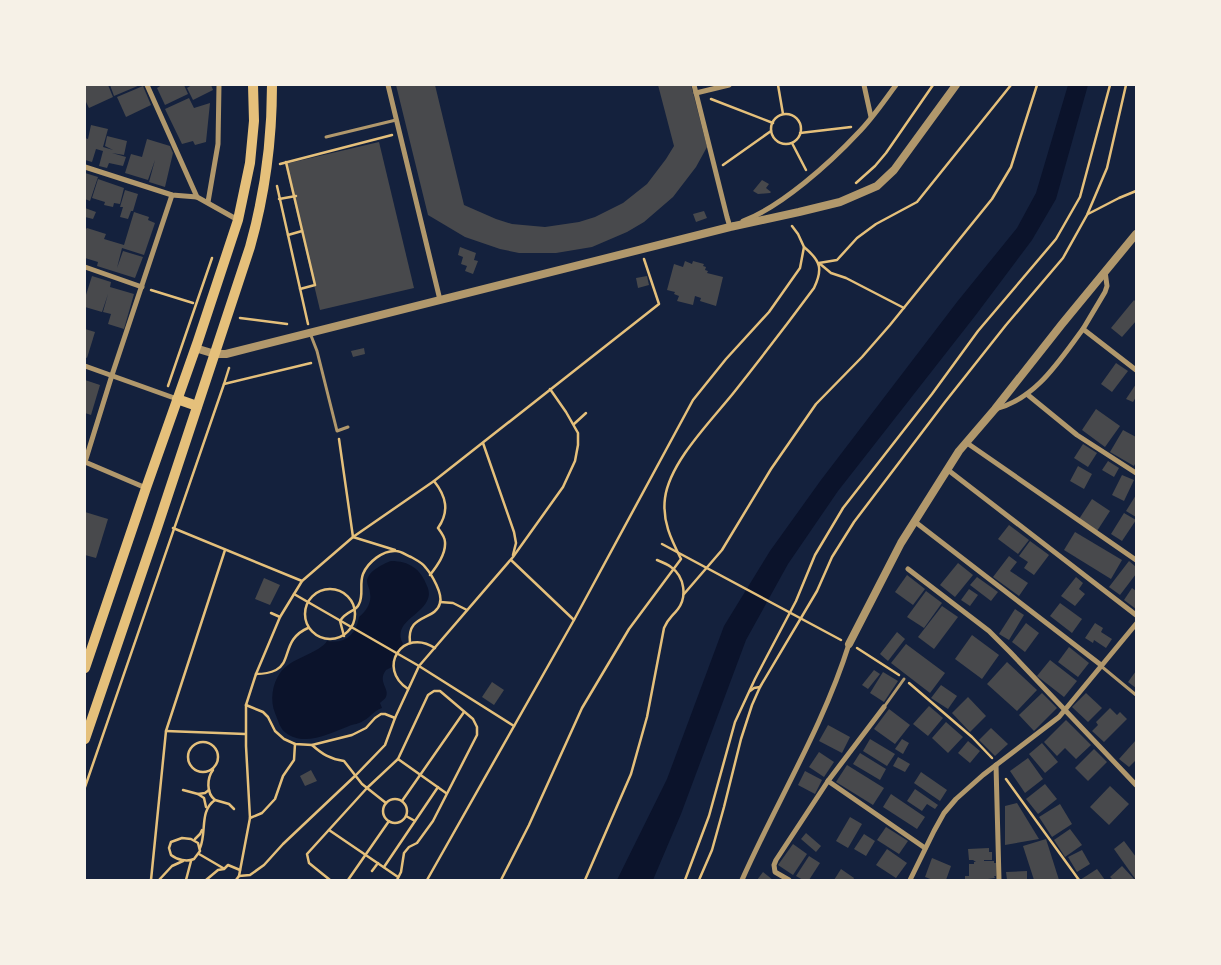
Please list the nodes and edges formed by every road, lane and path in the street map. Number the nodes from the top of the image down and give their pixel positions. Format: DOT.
graph roads {
  1 [pos="147,85"];
  2 [pos="220,85"];
  3 [pos="253,85"];
  4 [pos="272,85"];
  5 [pos="388,85"];
  6 [pos="694,85"];
  7 [pos="729,85"];
  8 [pos="778,85"];
  9 [pos="864,85"];
  10 [pos="896,85"];
  11 [pos="933,85"];
  12 [pos="956,85"];
  13 [pos="1011,85"];
  14 [pos="1037,85"];
  15 [pos="1110,85"];
  16 [pos="1126,85"];
  17 [pos="696,93"];
  18 [pos="704,96"];
  19 [pos="783,114"];
  20 [pos="872,117"];
  21 [pos="396,120"];
  22 [pos="773,123"];
  23 [pos="854,127"];
  24 [pos="771,131"];
  25 [pos="800,133"];
  26 [pos="400,134"];
  27 [pos="326,137"];
  28 [pos="792,143"];
  29 [pos="286,162"];
  30 [pos="280,164"];
  31 [pos="721,166"];
  32 [pos="85,167"];
  33 [pos="806,170"];
  34 [pos="276,183"];
  35 [pos="854,185"];
  36 [pos="1136,191"];
  37 [pos="172,195"];
  38 [pos="295,196"];
  39 [pos="197,197"];
  40 [pos="280,199"];
  41 [pos="208,202"];
  42 [pos="1087,215"];
  43 [pos="238,220"];
  44 [pos="792,226"];
  45 [pos="730,227"];
  46 [pos="302,231"];
  47 [pos="1136,234"];
  48 [pos="288,236"];
  49 [pos="804,247"];
  50 [pos="645,262"];
  51 [pos="819,263"];
  52 [pos="85,267"];
  53 [pos="1105,271"];
  54 [pos="142,287"];
  55 [pos="300,289"];
  56 [pos="440,300"];
  57 [pos="193,303"];
  58 [pos="904,308"];
  59 [pos="240,318"];
  60 [pos="287,324"];
  61 [pos="1083,329"];
  62 [pos="310,333"];
  63 [pos="196,348"];
  64 [pos="220,354"];
  65 [pos="319,361"];
  66 [pos="85,366"];
  67 [pos="229,368"];
  68 [pos="1136,370"];
  69 [pos="112,374"];
  70 [pos="224,384"];
  71 [pos="550,390"];
  72 [pos="1028,395"];
  73 [pos="177,399"];
  74 [pos="197,406"];
  75 [pos="995,409"];
  76 [pos="586,414"];
  77 [pos="574,424"];
  78 [pos="348,427"];
  79 [pos="337,431"];
  80 [pos="483,443"];
  81 [pos="967,443"];
  82 [pos="85,462"];
  83 [pos="948,470"];
  84 [pos="1136,473"];
  85 [pos="434,481"];
  86 [pos="146,488"];
  87 [pos="914,522"];
  88 [pos="173,528"];
  89 [pos="353,536"];
  90 [pos="662,544"];
  91 [pos="226,550"];
  92 [pos="396,551"];
  93 [pos="511,559"];
  94 [pos="657,560"];
  95 [pos="1136,560"];
  96 [pos="673,569"];
  97 [pos="908,569"];
  98 [pos="430,575"];
  99 [pos="302,581"];
  100 [pos="294,594"];
  101 [pos="684,594"];
  102 [pos="308,602"];
  103 [pos="440,602"];
  104 [pos="355,609"];
  105 [pos="467,610"];
  106 [pos="271,613"];
  107 [pos="1136,615"];
  108 [pos="280,618"];
  109 [pos="574,620"];
  110 [pos="340,621"];
  111 [pos="1136,624"];
  112 [pos="309,628"];
  113 [pos="353,629"];
  114 [pos="344,636"];
  115 [pos="410,643"];
  116 [pos="849,644"];
  117 [pos="434,648"];
  118 [pos="396,653"];
  119 [pos="1101,665"];
  120 [pos="419,666"];
  121 [pos="85,668"];
  122 [pos="256,674"];
  123 [pos="904,679"];
  124 [pos="760,687"];
  125 [pos="408,689"];
  126 [pos="749,692"];
  127 [pos="1136,695"];
  128 [pos="246,705"];
  129 [pos="884,707"];
  130 [pos="1066,710"];
  131 [pos="465,712"];
  132 [pos="395,718"];
  133 [pos="514,726"];
  134 [pos="166,731"];
  135 [pos="245,734"];
  136 [pos="85,739"];
  137 [pos="296,744"];
  138 [pos="312,745"];
  139 [pos="398,759"];
  140 [pos="996,765"];
  141 [pos="214,768"];
  142 [pos="202,772"];
  143 [pos="356,775"];
  144 [pos="420,775"];
  145 [pos="209,779"];
  146 [pos="828,781"];
  147 [pos="1136,785"];
  148 [pos="85,786"];
  149 [pos="438,787"];
  150 [pos="367,788"];
  151 [pos="183,790"];
  152 [pos="209,790"];
  153 [pos="446,793"];
  154 [pos="198,794"];
  155 [pos="215,800"];
  156 [pos="402,801"];
  157 [pos="386,803"];
  158 [pos="234,809"];
  159 [pos="206,810"];
  160 [pos="406,816"];
  161 [pos="250,818"];
  162 [pos="389,821"];
  163 [pos="415,821"];
  164 [pos="204,826"];
  165 [pos="330,830"];
  166 [pos="194,840"];
  167 [pos="200,848"];
  168 [pos="925,848"];
  169 [pos="199,854"];
  170 [pos="366,854"];
  171 [pos="185,860"];
  172 [pos="191,861"];
  173 [pos="378,863"];
  174 [pos="384,867"];
  175 [pos="224,869"];
  176 [pos="240,870"];
  177 [pos="372,871"];
  178 [pos="250,875"];
  179 [pos="239,876"];
  180 [pos="398,879"];
  181 [pos="151,880"];
  182 [pos="159,880"];
  183 [pos="186,880"];
  184 [pos="206,880"];
  185 [pos="236,880"];
  186 [pos="251,880"];
  187 [pos="330,880"];
  188 [pos="348,880"];
  189 [pos="427,880"];
  190 [pos="501,880"];
  191 [pos="585,880"];
  192 [pos="685,880"];
  193 [pos="700,880"];
  194 [pos="742,880"];
  195 [pos="789,880"];
  196 [pos="910,880"];
  197 [pos="999,880"];
  198 [pos="1079,880"];
  1 -- 39 [label="street"];
  2 -- 41 [label="street"];
  3 -- 43 [label="main road"];
  4 -- 64 [label="main road"];
  5 -- 21 [label="street"];
  6 -- 17 [label="street"];
  7 -- 17 [label="street"];
  8 -- 19 [label="path"];
  9 -- 20 [label="street"];
  10 -- 20 [label="street"];
  11 -- 35 [label="path"];
  12 -- 45 [label="street"];
  13 -- 51 [label="path"];
  14 -- 58 [label="path"];
  15 -- 126 [label="path"];
  16 -- 42 [label="path"];
  17 -- 45 [label="street"];
  18 -- 22 [label="path"];
  19 -- 22 [label="path"];
  19 -- 25 [label="path"];
  20 -- 45 [label="street"];
  21 -- 26 [label="street"];
  21 -- 27 [label="lane"];
  22 -- 24 [label="path"];
  23 -- 25 [label="path"];
  24 -- 28 [label="path"];
  24 -- 31 [label="path"];
  25 -- 28 [label="path"];
  26 -- 29 [label="path"];
  26 -- 56 [label="street"];
  28 -- 33 [label="path"];
  29 -- 30 [label="path"];
  29 -- 38 [label="path"];
  32 -- 37 [label="street"];
  34 -- 40 [label="path"];
  36 -- 42 [label="path"];
  37 -- 39 [label="street"];
  37 -- 54 [label="street"];
  38 -- 40 [label="path"];
  38 -- 46 [label="path"];
  39 -- 41 [label="street"];
  40 -- 48 [label="path"];
  41 -- 43 [label="street"];
  42 -- 124 [label="path"];
  43 -- 63 [label="main road"];
  44 -- 49 [label="path"];
  45 -- 56 [label="street"];
  46 -- 48 [label="path"];
  46 -- 55 [label="path"];
  47 -- 53 [label="street"];
  48 -- 55 [label="path"];
  49 -- 51 [label="path"];
  49 -- 109 [label="path"];
  50 -- 71 [label="path"];
  51 -- 58 [label="path"];
  51 -- 96 [label="path"];
  52 -- 54 [label="street"];
  53 -- 61 [label="street"];
  53 -- 75 [label="street"];
  54 -- 57 [label="path"];
  54 -- 69 [label="street"];
  55 -- 62 [label="path"];
  56 -- 62 [label="street"];
  58 -- 101 [label="path"];
  59 -- 60 [label="path"];
  61 -- 68 [label="street"];
  61 -- 72 [label="street"];
  62 -- 64 [label="street"];
  62 -- 65 [label="lane"];
  63 -- 64 [label="street"];
  63 -- 73 [label="main road"];
  64 -- 74 [label="main road"];
  65 -- 70 [label="path"];
  65 -- 79 [label="lane"];
  66 -- 69 [label="street"];
  67 -- 70 [label="path"];
  69 -- 73 [label="street"];
  69 -- 82 [label="street"];
  70 -- 88 [label="path"];
  71 -- 77 [label="path"];
  71 -- 80 [label="path"];
  72 -- 75 [label="street"];
  72 -- 84 [label="street"];
  73 -- 74 [label="main road"];
  73 -- 86 [label="main road"];
  74 -- 136 [label="main road"];
  75 -- 81 [label="street"];
  76 -- 77 [label="path"];
  77 -- 93 [label="path"];
  78 -- 79 [label="lane"];
  79 -- 89 [label="path"];
  80 -- 85 [label="path"];
  80 -- 93 [label="path"];
  81 -- 83 [label="street"];
  81 -- 95 [label="street"];
  82 -- 86 [label="street"];
  83 -- 87 [label="street"];
  83 -- 107 [label="street"];
  85 -- 89 [label="path"];
  85 -- 98 [label="path"];
  86 -- 121 [label="main road"];
  87 -- 116 [label="street"];
  87 -- 119 [label="street"];
  88 -- 91 [label="path"];
  88 -- 148 [label="path"];
  89 -- 92 [label="path"];
  89 -- 99 [label="path"];
  90 -- 116 [label="path"];
  91 -- 99 [label="path"];
  91 -- 134 [label="path"];
  92 -- 98 [label="path"];
  92 -- 104 [label="path"];
  93 -- 105 [label="path"];
  93 -- 109 [label="path"];
  94 -- 96 [label="path"];
  96 -- 101 [label="path"];
  96 -- 190 [label="path"];
  97 -- 130 [label="street"];
  98 -- 103 [label="path"];
  99 -- 100 [label="path"];
  100 -- 102 [label="path"];
  100 -- 108 [label="path"];
  101 -- 191 [label="path"];
  102 -- 104 [label="path"];
  102 -- 110 [label="path"];
  102 -- 112 [label="path"];
  103 -- 105 [label="path"];
  103 -- 115 [label="path"];
  104 -- 110 [label="path"];
  104 -- 113 [label="path"];
  105 -- 117 [label="path"];
  106 -- 108 [label="path"];
  108 -- 122 [label="path"];
  109 -- 133 [label="path"];
  110 -- 113 [label="path"];
  110 -- 114 [label="path"];
  111 -- 119 [label="street"];
  112 -- 114 [label="path"];
  112 -- 122 [label="path"];
  113 -- 114 [label="path"];
  113 -- 118 [label="path"];
  115 -- 117 [label="path"];
  115 -- 118 [label="path"];
  116 -- 123 [label="path"];
  116 -- 194 [label="street"];
  117 -- 120 [label="path"];
  118 -- 120 [label="path"];
  118 -- 125 [label="path"];
  119 -- 127 [label="lane"];
  119 -- 130 [label="street"];
  120 -- 125 [label="path"];
  120 -- 133 [label="path"];
  122 -- 128 [label="path"];
  123 -- 129 [label="lane"];
  123 -- 140 [label="path"];
  124 -- 126 [label="path"];
  124 -- 193 [label="path"];
  125 -- 132 [label="path"];
  126 -- 192 [label="path"];
  128 -- 135 [label="path"];
  128 -- 137 [label="path"];
  129 -- 146 [label="street"];
  130 -- 140 [label="street"];
  130 -- 147 [label="street"];
  131 -- 139 [label="path"];
  131 -- 144 [label="path"];
  131 -- 153 [label="path"];
  132 -- 138 [label="path"];
  132 -- 143 [label="path"];
  133 -- 189 [label="path"];
  134 -- 135 [label="path"];
  134 -- 181 [label="path"];
  135 -- 161 [label="path"];
  137 -- 138 [label="path"];
  137 -- 161 [label="path"];
  138 -- 143 [label="path"];
  139 -- 144 [label="path"];
  139 -- 150 [label="path"];
  140 -- 168 [label="street"];
  140 -- 197 [label="street"];
  140 -- 198 [label="path"];
  141 -- 142 [label="path"];
  141 -- 142 [label="path"];
  141 -- 145 [label="path"];
  142 -- 145 [label="path"];
  143 -- 150 [label="path"];
  143 -- 178 [label="path"];
  144 -- 149 [label="path"];
  144 -- 156 [label="path"];
  145 -- 152 [label="path"];
  146 -- 168 [label="street"];
  146 -- 195 [label="street"];
  149 -- 153 [label="path"];
  149 -- 163 [label="path"];
  150 -- 157 [label="path"];
  150 -- 165 [label="path"];
  151 -- 154 [label="path"];
  152 -- 154 [label="path"];
  152 -- 155 [label="path"];
  153 -- 180 [label="path"];
  154 -- 159 [label="path"];
  155 -- 158 [label="path"];
  155 -- 159 [label="path"];
  156 -- 157 [label="path"];
  156 -- 160 [label="path"];
  157 -- 162 [label="path"];
  159 -- 164 [label="path"];
  160 -- 162 [label="path"];
  160 -- 163 [label="path"];
  161 -- 176 [label="path"];
  162 -- 170 [label="path"];
  163 -- 174 [label="path"];
  164 -- 166 [label="path"];
  164 -- 167 [label="path"];
  165 -- 170 [label="path"];
  165 -- 187 [label="path"];
  166 -- 167 [label="path"];
  166 -- 171 [label="path"];
  167 -- 169 [label="path"];
  168 -- 196 [label="street"];
  169 -- 172 [label="path"];
  169 -- 175 [label="path"];
  170 -- 173 [label="path"];
  170 -- 188 [label="path"];
  171 -- 172 [label="path"];
  171 -- 182 [label="path"];
  172 -- 183 [label="path"];
  173 -- 174 [label="path"];
  173 -- 177 [label="path"];
  174 -- 180 [label="path"];
  175 -- 176 [label="path"];
  175 -- 184 [label="path"];
  176 -- 179 [label="path"];
  178 -- 179 [label="path"];
  178 -- 186 [label="path"];
  179 -- 185 [label="path"];
}
